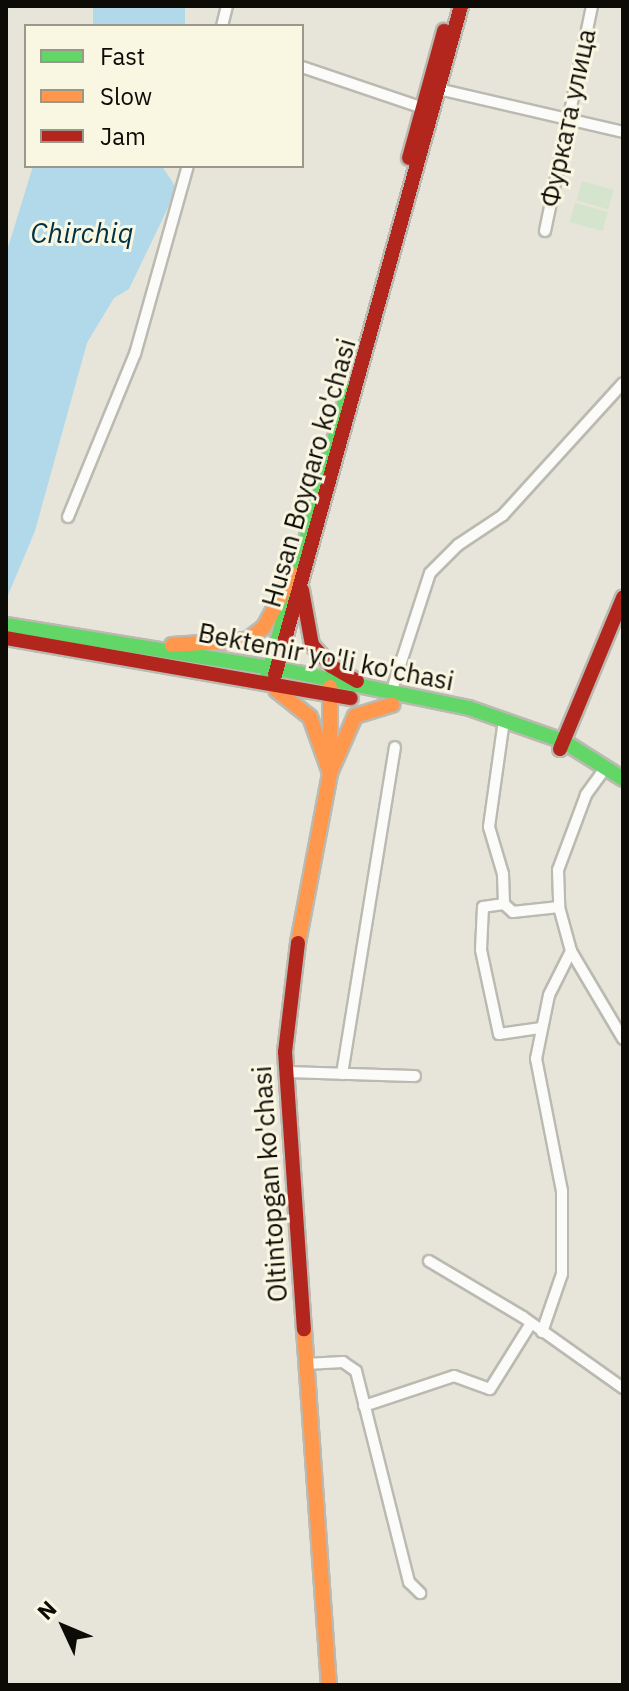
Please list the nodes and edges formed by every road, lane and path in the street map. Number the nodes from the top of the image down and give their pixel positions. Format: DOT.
graph roads {
  1 [pos="451,6"];
  2 [pos="461,6"];
  3 [pos="592,6"];
  4 [pos="304,68"];
  5 [pos="433,87"];
  6 [pos="427,109"];
  7 [pos="566,120"];
  8 [pos="623,132"];
  9 [pos="187,168"];
  10 [pos="545,231"];
  11 [pos="623,383"];
  12 [pos="68,517"];
  13 [pos="293,574"];
  14 [pos="302,590"];
  15 [pos="623,598"];
  16 [pos="6,625"];
  17 [pos="6,638"];
  18 [pos="34,638"];
  19 [pos="130,647"];
  20 [pos="273,669"];
  21 [pos="270,687"];
  22 [pos="330,688"];
  23 [pos="374,690"];
  24 [pos="391,699"];
  25 [pos="503,727"];
  26 [pos="562,745"];
  27 [pos="395,747"];
  28 [pos="330,773"];
  29 [pos="601,774"];
  30 [pos="623,779"];
  31 [pos="623,790"];
  32 [pos="504,904"];
  33 [pos="559,907"];
  34 [pos="571,951"];
  35 [pos="540,1028"];
  36 [pos="623,1039"];
  37 [pos="285,1072"];
  38 [pos="342,1074"];
  39 [pos="415,1076"];
  40 [pos="429,1261"];
  41 [pos="530,1325"];
  42 [pos="542,1332"];
  43 [pos="306,1364"];
  44 [pos="623,1388"];
  45 [pos="364,1406"];
  46 [pos="420,1593"];
  47 [pos="329,1685"];
  1 -- 5 [label="main road, Husan Boyqaro ko'chasi"];
  2 -- 5 [label="main road, Husan Boyqaro ko'chasi"];
  3 -- 7 [label="street, Фурката улица"];
  4 -- 6 [label="street"];
  5 -- 6 [label="main road, Husan Boyqaro ko'chasi"];
  5 -- 7 [label="street"];
  6 -- 13 [label="main road, Husan Boyqaro ko'chasi"];
  6 -- 14 [label="main road, Husan Boyqaro ko'chasi"];
  7 -- 8 [label="street"];
  7 -- 10 [label="street, Фурката улица"];
  9 -- 12 [label="street"];
  11 -- 24 [label="street"];
  13 -- 19 [label="main road"];
  13 -- 20 [label="main road, Husan Boyqaro ko'chasi"];
  14 -- 20 [label="main road, Husan Boyqaro ko'chasi"];
  14 -- 23 [label="main road"];
  15 -- 26 [label="main road"];
  16 -- 18 [label="main road, Bektemir yo'li ko'chasi"];
  17 -- 18 [label="main road, Bektemir yo'li ko'chasi"];
  18 -- 19 [label="main road, Bektemir yo'li ko'chasi"];
  18 -- 21 [label="main road, Bektemir yo'li ko'chasi"];
  19 -- 20 [label="main road, Bektemir yo'li ko'chasi"];
  20 -- 21 [label="main road, Husan Boyqaro ko'chasi"];
  20 -- 22 [label="main road, Bektemir yo'li ko'chasi"];
  21 -- 22 [label="main road, Bektemir yo'li ko'chasi"];
  21 -- 28 [label="main road"];
  22 -- 23 [label="main road, Bektemir yo'li ko'chasi"];
  22 -- 24 [label="main road, Bektemir yo'li ko'chasi"];
  22 -- 28 [label="main road, Oltintopgan ko'chasi"];
  23 -- 24 [label="main road, Bektemir yo'li ko'chasi"];
  24 -- 25 [label="main road, Bektemir yo'li ko'chasi"];
  24 -- 26 [label="main road, Bektemir yo'li ko'chasi"];
  24 -- 28 [label="main road"];
  25 -- 26 [label="main road, Bektemir yo'li ko'chasi"];
  25 -- 32 [label="street"];
  26 -- 29 [label="main road, Bektemir yo'li ko'chasi"];
  26 -- 30 [label="main road, Bektemir yo'li ko'chasi"];
  27 -- 38 [label="street"];
  28 -- 37 [label="main road, Oltintopgan ko'chasi"];
  29 -- 31 [label="main road, Bektemir yo'li ko'chasi"];
  29 -- 33 [label="street"];
  32 -- 33 [label="street"];
  32 -- 35 [label="street"];
  33 -- 34 [label="street"];
  34 -- 35 [label="street"];
  34 -- 36 [label="street"];
  35 -- 42 [label="street"];
  37 -- 38 [label="street"];
  37 -- 43 [label="main road, Oltintopgan ko'chasi"];
  38 -- 39 [label="street"];
  40 -- 41 [label="street"];
  41 -- 42 [label="street"];
  41 -- 45 [label="street"];
  42 -- 44 [label="street"];
  43 -- 45 [label="street"];
  43 -- 47 [label="main road, Oltintopgan ko'chasi"];
  45 -- 46 [label="street"];
}
